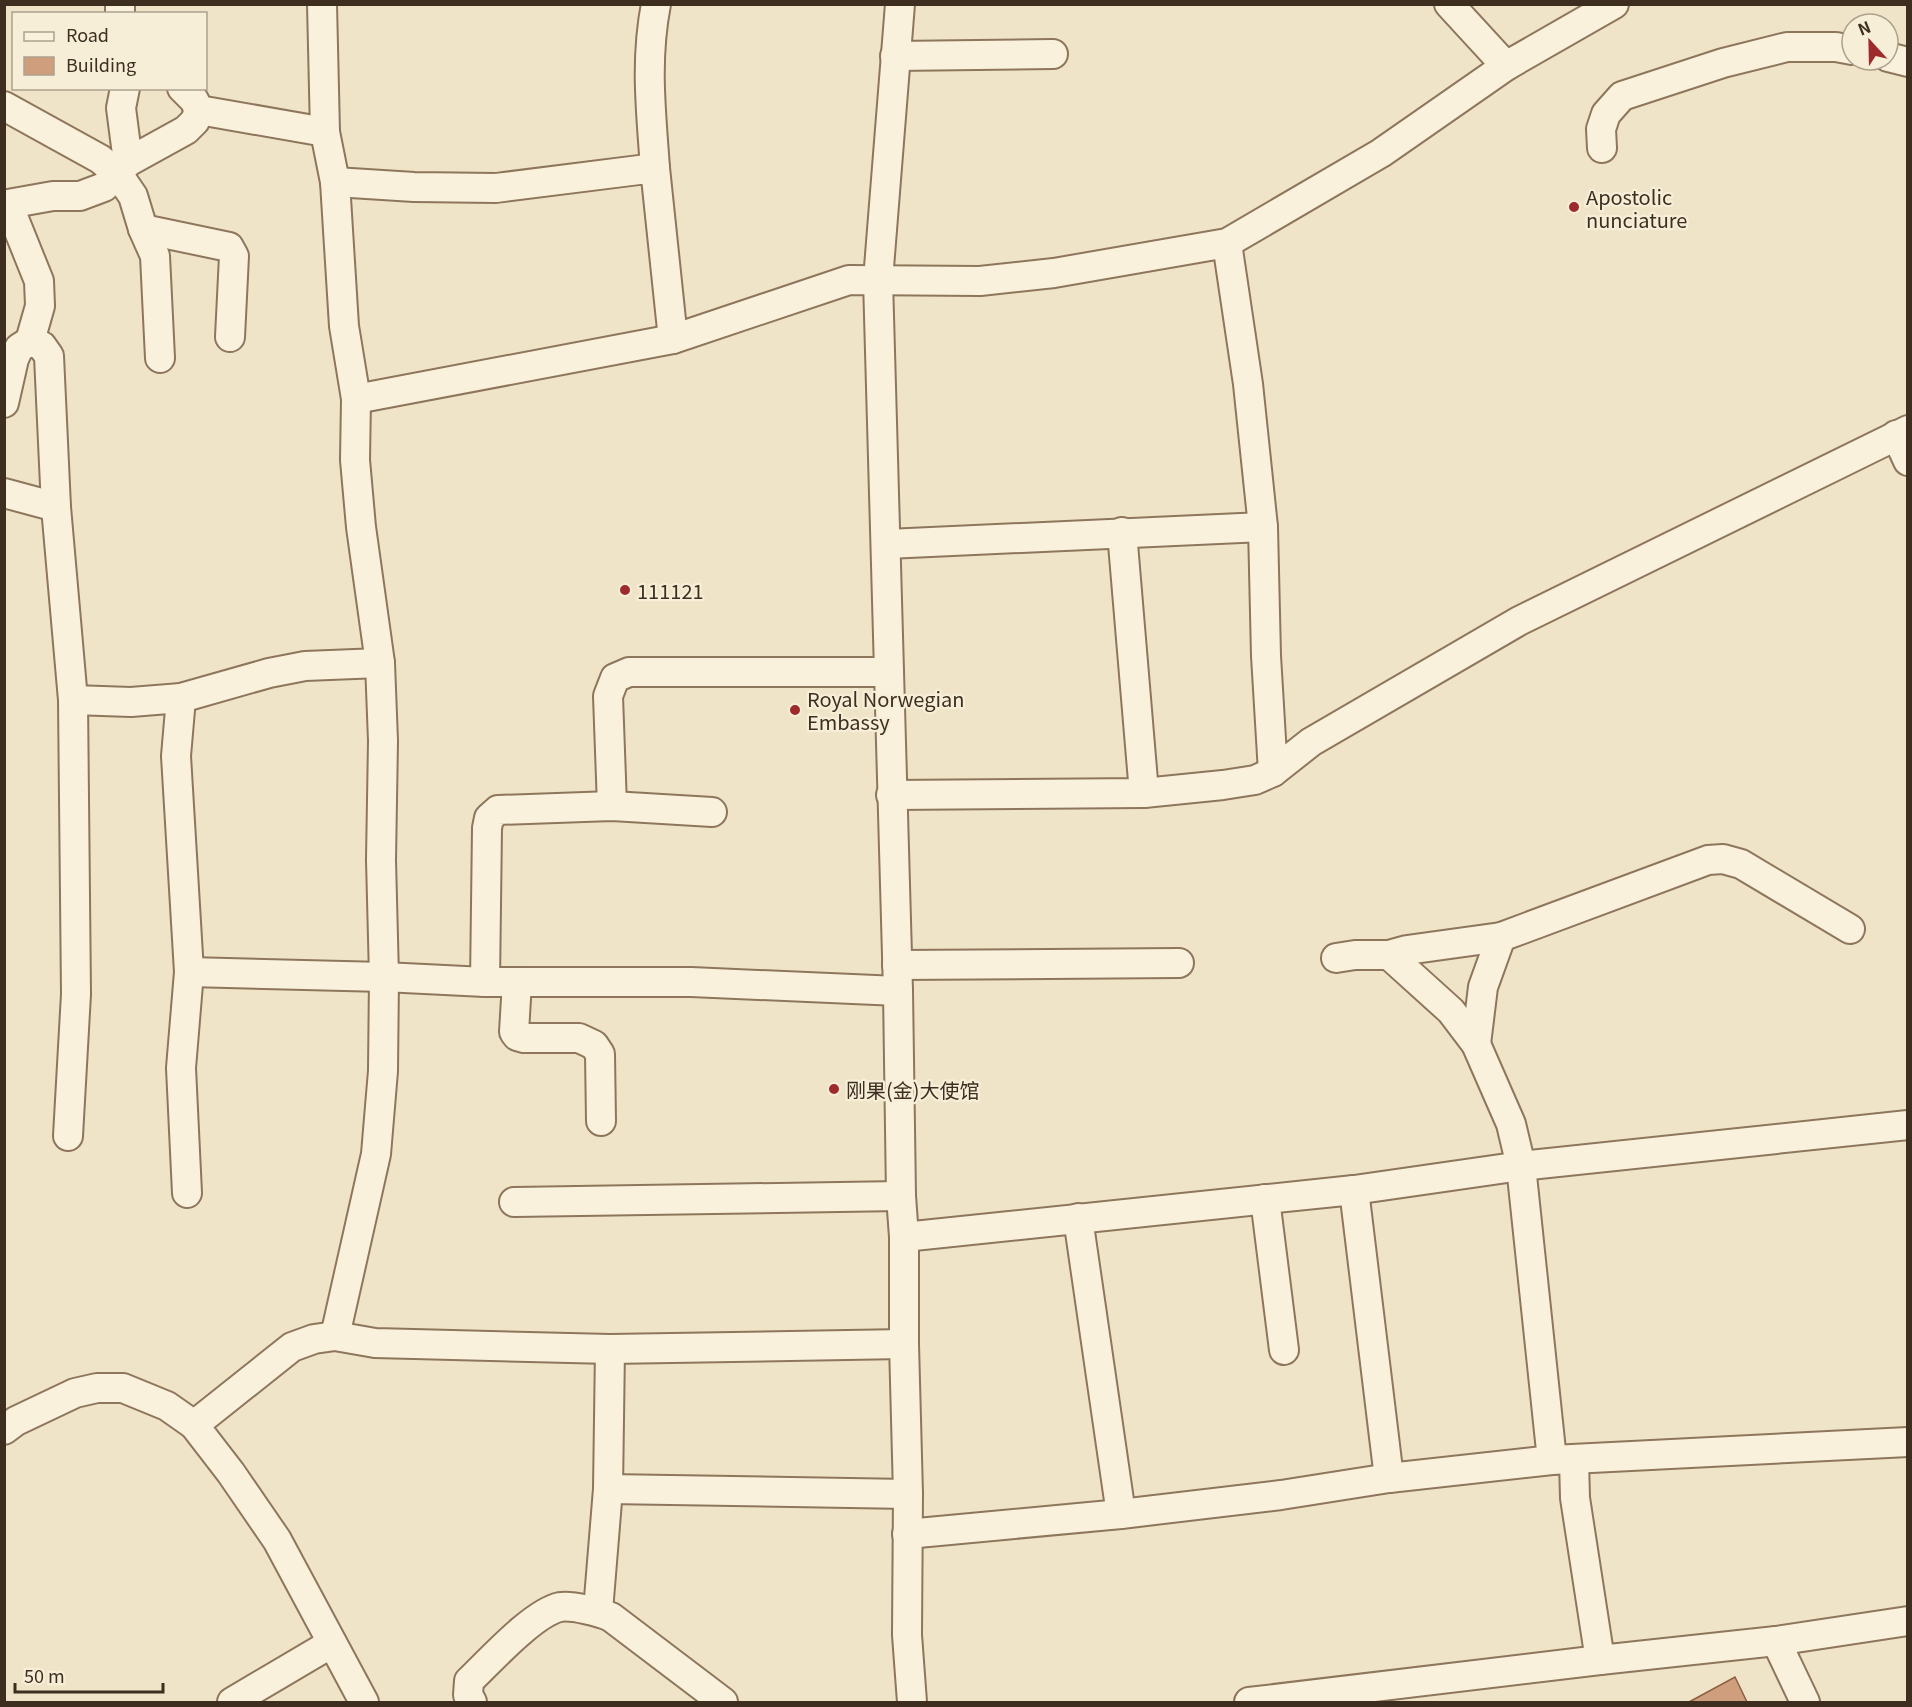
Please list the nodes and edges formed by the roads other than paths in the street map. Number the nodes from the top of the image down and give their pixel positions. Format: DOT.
graph roads {
  1 [pos="322,4"];
  2 [pos="656,4"];
  3 [pos="900,4"];
  4 [pos="1449,4"];
  5 [pos="1614,4"];
  6 [pos="1840,48"];
  7 [pos="1053,54"];
  8 [pos="895,56"];
  9 [pos="1506,66"];
  10 [pos="125,90"];
  11 [pos="190,99"];
  12 [pos="4,106"];
  13 [pos="324,132"];
  14 [pos="1602,148"];
  15 [pos="123,168"];
  16 [pos="655,168"];
  17 [pos="335,182"];
  18 [pos="6,204"];
  19 [pos="143,229"];
  20 [pos="1227,243"];
  21 [pos="878,280"];
  22 [pos="230,337"];
  23 [pos="673,339"];
  24 [pos="30,342"];
  25 [pos="160,358"];
  26 [pos="356,399"];
  27 [pos="4,403"];
  28 [pos="1902,432"];
  29 [pos="1908,461"];
  30 [pos="4,493"];
  31 [pos="56,507"];
  32 [pos="1263,527"];
  33 [pos="1122,532"];
  34 [pos="887,544"];
  35 [pos="380,663"];
  36 [pos="889,672"];
  37 [pos="181,698"];
  38 [pos="73,700"];
  39 [pos="1273,772"];
  40 [pos="1144,794"];
  41 [pos="891,795"];
  42 [pos="612,806"];
  43 [pos="712,812"];
  44 [pos="1850,929"];
  45 [pos="1501,937"];
  46 [pos="1389,955"];
  47 [pos="1336,958"];
  48 [pos="1179,963"];
  49 [pos="189,972"];
  50 [pos="384,977"];
  51 [pos="897,978"];
  52 [pos="485,982"];
  53 [pos="517,982"];
  54 [pos="1476,1044"];
  55 [pos="601,1121"];
  56 [pos="1908,1125"];
  57 [pos="68,1136"];
  58 [pos="1521,1166"];
  59 [pos="1354,1190"];
  60 [pos="187,1193"];
  61 [pos="901,1196"];
  62 [pos="1265,1199"];
  63 [pos="514,1202"];
  64 [pos="1078,1218"];
  65 [pos="904,1237"];
  66 [pos="335,1336"];
  67 [pos="904,1344"];
  68 [pos="610,1349"];
  69 [pos="1284,1350"];
  70 [pos="8,1419"];
  71 [pos="194,1425"];
  72 [pos="1908,1442"];
  73 [pos="1563,1460"];
  74 [pos="1389,1478"];
  75 [pos="608,1489"];
  76 [pos="908,1494"];
  77 [pos="1121,1514"];
  78 [pos="907,1534"];
  79 [pos="598,1611"];
  80 [pos="1908,1621"];
  81 [pos="1776,1641"];
  82 [pos="332,1643"];
  83 [pos="1600,1660"];
  84 [pos="232,1702"];
  85 [pos="364,1702"];
  86 [pos="472,1702"];
  87 [pos="723,1702"];
  88 [pos="912,1702"];
  89 [pos="1250,1702"];
  90 [pos="1805,1702"];
  1 -- 13 [label="street"];
  2 -- 16 [label="street"];
  3 -- 8 [label="street"];
  4 -- 9 [label="street"];
  5 -- 9 [label="street"];
  6 -- 14 [label="street"];
  7 -- 8 [label="street"];
  8 -- 21 [label="street"];
  9 -- 20 [label="street"];
  10 -- 15 [label="street"];
  11 -- 13 [label="street"];
  11 -- 15 [label="street"];
  12 -- 15 [label="street"];
  13 -- 17 [label="street"];
  15 -- 18 [label="street"];
  15 -- 19 [label="street"];
  16 -- 17 [label="street"];
  16 -- 23 [label="street"];
  17 -- 26 [label="street"];
  18 -- 24 [label="street"];
  19 -- 22 [label="street"];
  19 -- 25 [label="street"];
  20 -- 21 [label="street"];
  20 -- 32 [label="street"];
  21 -- 23 [label="street"];
  21 -- 34 [label="street"];
  23 -- 26 [label="street"];
  24 -- 27 [label="street"];
  24 -- 31 [label="street"];
  26 -- 35 [label="street"];
  28 -- 29 [label="street"];
  28 -- 39 [label="street"];
  30 -- 31 [label="street"];
  31 -- 38 [label="street"];
  32 -- 33 [label="street"];
  32 -- 39 [label="street"];
  33 -- 34 [label="street"];
  33 -- 40 [label="street"];
  34 -- 36 [label="street"];
  35 -- 37 [label="street"];
  35 -- 50 [label="street"];
  36 -- 41 [label="street"];
  36 -- 42 [label="street"];
  37 -- 38 [label="street"];
  37 -- 49 [label="street"];
  38 -- 57 [label="street"];
  39 -- 40 [label="street"];
  40 -- 41 [label="street"];
  41 -- 51 [label="street"];
  42 -- 43 [label="street"];
  42 -- 52 [label="street"];
  44 -- 45 [label="street"];
  45 -- 46 [label="street"];
  45 -- 54 [label="street"];
  46 -- 47 [label="street"];
  46 -- 54 [label="street"];
  48 -- 51 [label="street"];
  49 -- 50 [label="street"];
  49 -- 60 [label="street"];
  50 -- 52 [label="street"];
  50 -- 66 [label="street"];
  51 -- 53 [label="street"];
  51 -- 61 [label="street"];
  52 -- 53 [label="street"];
  53 -- 55 [label="street"];
  54 -- 58 [label="street"];
  56 -- 58 [label="street"];
  58 -- 59 [label="street"];
  58 -- 73 [label="street"];
  59 -- 62 [label="street"];
  59 -- 74 [label="street"];
  61 -- 63 [label="street"];
  61 -- 65 [label="street"];
  62 -- 64 [label="street"];
  62 -- 69 [label="street"];
  64 -- 65 [label="street"];
  64 -- 77 [label="street"];
  65 -- 67 [label="street"];
  66 -- 68 [label="street"];
  66 -- 71 [label="street"];
  67 -- 68 [label="street"];
  67 -- 76 [label="street"];
  68 -- 75 [label="street"];
  70 -- 71 [label="street"];
  71 -- 82 [label="street"];
  72 -- 73 [label="street"];
  73 -- 74 [label="street"];
  73 -- 83 [label="street"];
  74 -- 77 [label="street"];
  75 -- 76 [label="street"];
  75 -- 79 [label="street"];
  76 -- 78 [label="street"];
  77 -- 78 [label="street"];
  78 -- 88 [label="street"];
  79 -- 86 [label="street"];
  79 -- 87 [label="street"];
  80 -- 81 [label="street"];
  81 -- 83 [label="street"];
  81 -- 90 [label="street"];
  82 -- 84 [label="street"];
  82 -- 85 [label="street"];
  83 -- 89 [label="street"];
}
